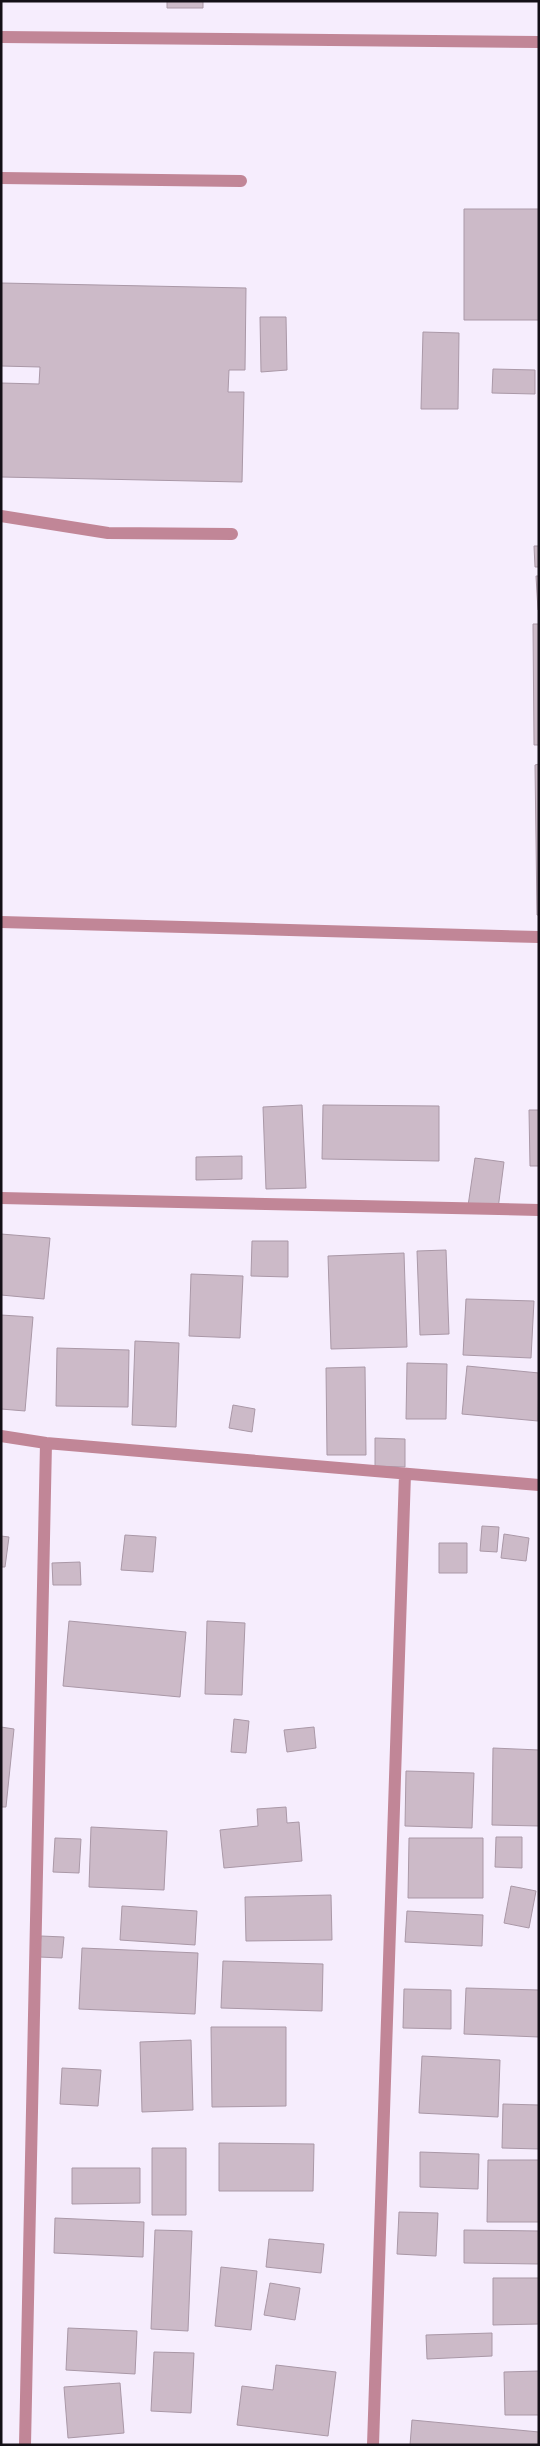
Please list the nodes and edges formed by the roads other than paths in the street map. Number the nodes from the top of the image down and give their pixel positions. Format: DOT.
graph roads {
  1 [pos="1,37"];
  2 [pos="539,42"];
  3 [pos="1,178"];
  4 [pos="241,181"];
  5 [pos="1,516"];
  6 [pos="232,534"];
  7 [pos="1,922"];
  8 [pos="539,937"];
  9 [pos="1,1198"];
  10 [pos="539,1210"];
  11 [pos="1,1436"];
  12 [pos="46,1443"];
  13 [pos="405,1474"];
  14 [pos="539,1485"];
  15 [pos="25,2445"];
  16 [pos="373,2445"];
  1 -- 2 [label="street"];
  3 -- 4 [label="street"];
  5 -- 6 [label="street"];
  7 -- 8 [label="street"];
  9 -- 10 [label="street"];
  11 -- 12 [label="street"];
  12 -- 13 [label="street"];
  12 -- 15 [label="street"];
  13 -- 14 [label="street"];
  13 -- 16 [label="street"];
}
